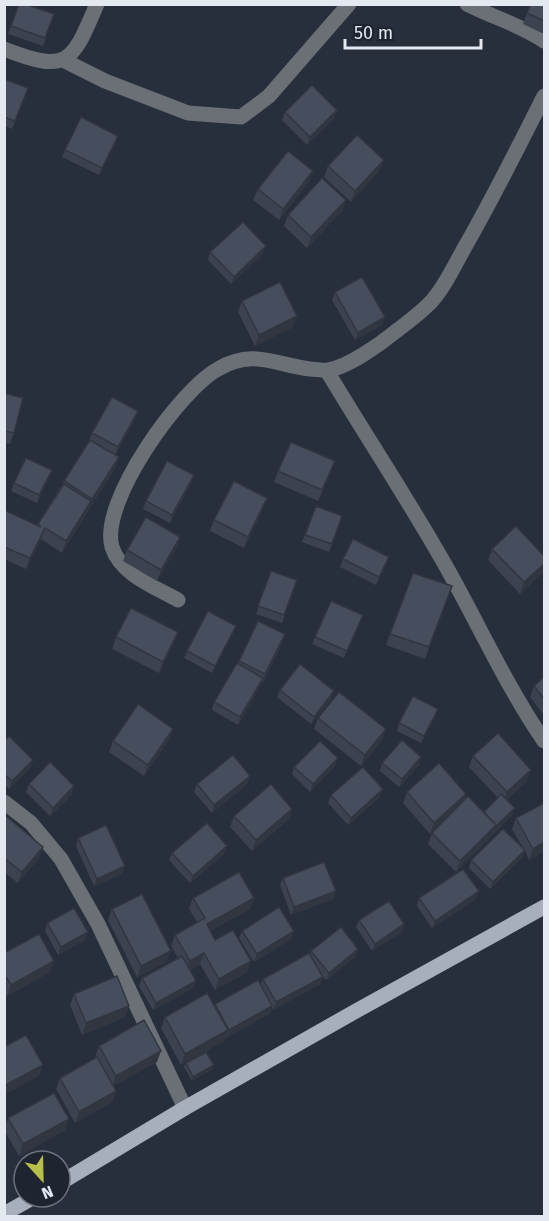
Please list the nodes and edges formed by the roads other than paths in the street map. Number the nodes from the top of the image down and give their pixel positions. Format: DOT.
graph roads {
  1 [pos="97,4"];
  2 [pos="349,4"];
  3 [pos="467,4"];
  4 [pos="544,41"];
  5 [pos="4,50"];
  6 [pos="63,60"];
  7 [pos="544,96"];
  8 [pos="327,371"];
  9 [pos="178,600"];
  10 [pos="544,741"];
  11 [pos="4,801"];
  12 [pos="544,909"];
  13 [pos="185,1108"];
  14 [pos="72,1176"];
  1 -- 6 [label="street"];
  2 -- 6 [label="street"];
  3 -- 4 [label="street"];
  5 -- 6 [label="street"];
  7 -- 8 [label="street"];
  8 -- 9 [label="street"];
  8 -- 10 [label="street"];
  11 -- 13 [label="street"];
  12 -- 13 [label="main road"];
  13 -- 14 [label="main road"];
}
